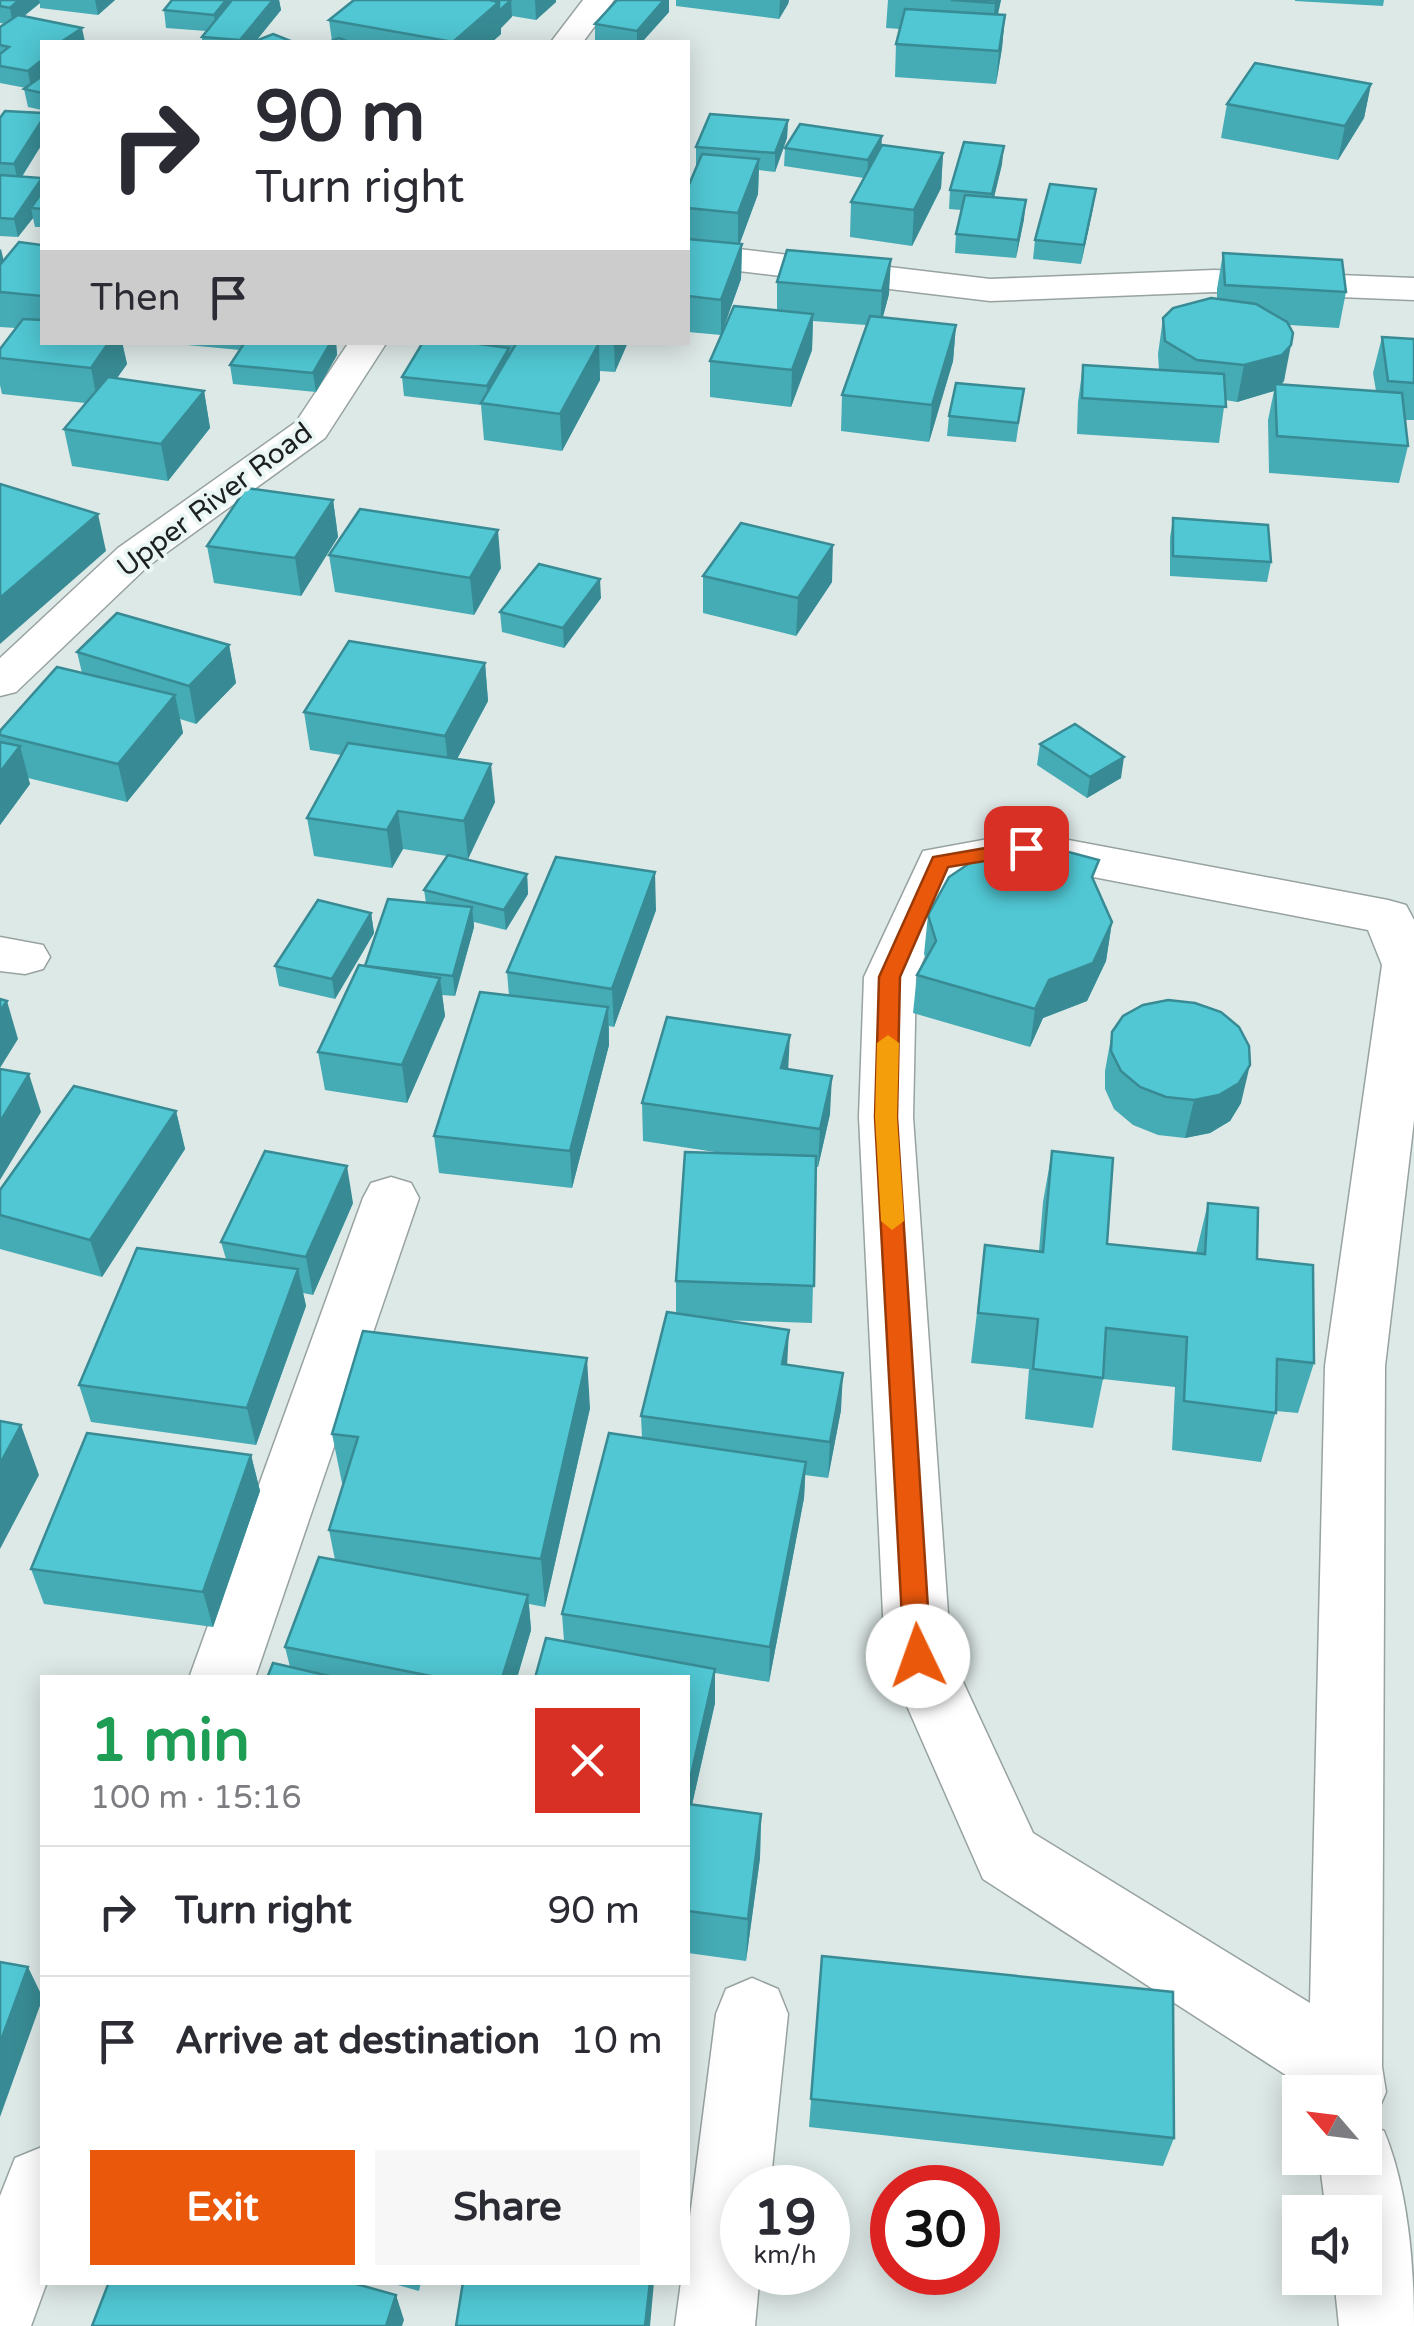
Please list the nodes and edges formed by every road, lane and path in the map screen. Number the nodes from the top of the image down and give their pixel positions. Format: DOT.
graph roads {
  1 [pos="600,0"];
  2 [pos="570,40"];
  3 [pos="690,254"];
  4 [pos="1414,289"];
  5 [pos="366,345"];
  6 [pos="0,682"];
  7 [pos="392,1198"];
  8 [pos="223,1675"];
  9 [pos="752,2014"];
  10 [pos="1347,2080"];
  11 [pos="40,2191"];
  12 [pos="1375,2295"];
  13 [pos="0,2305"];
  14 [pos="716,2326"];
  15 [pos="1379,2326"];
  1 -- 2 [label="street"];
  3 -- 4 [label="street"];
  5 -- 6 [label="street, Upper River Road"];
  7 -- 8 [label="street"];
  9 -- 14 [label="street"];
  10 -- 10 [label="street"];
  11 -- 13 [label="street"];
  12 -- 15 [label="street"];
}
